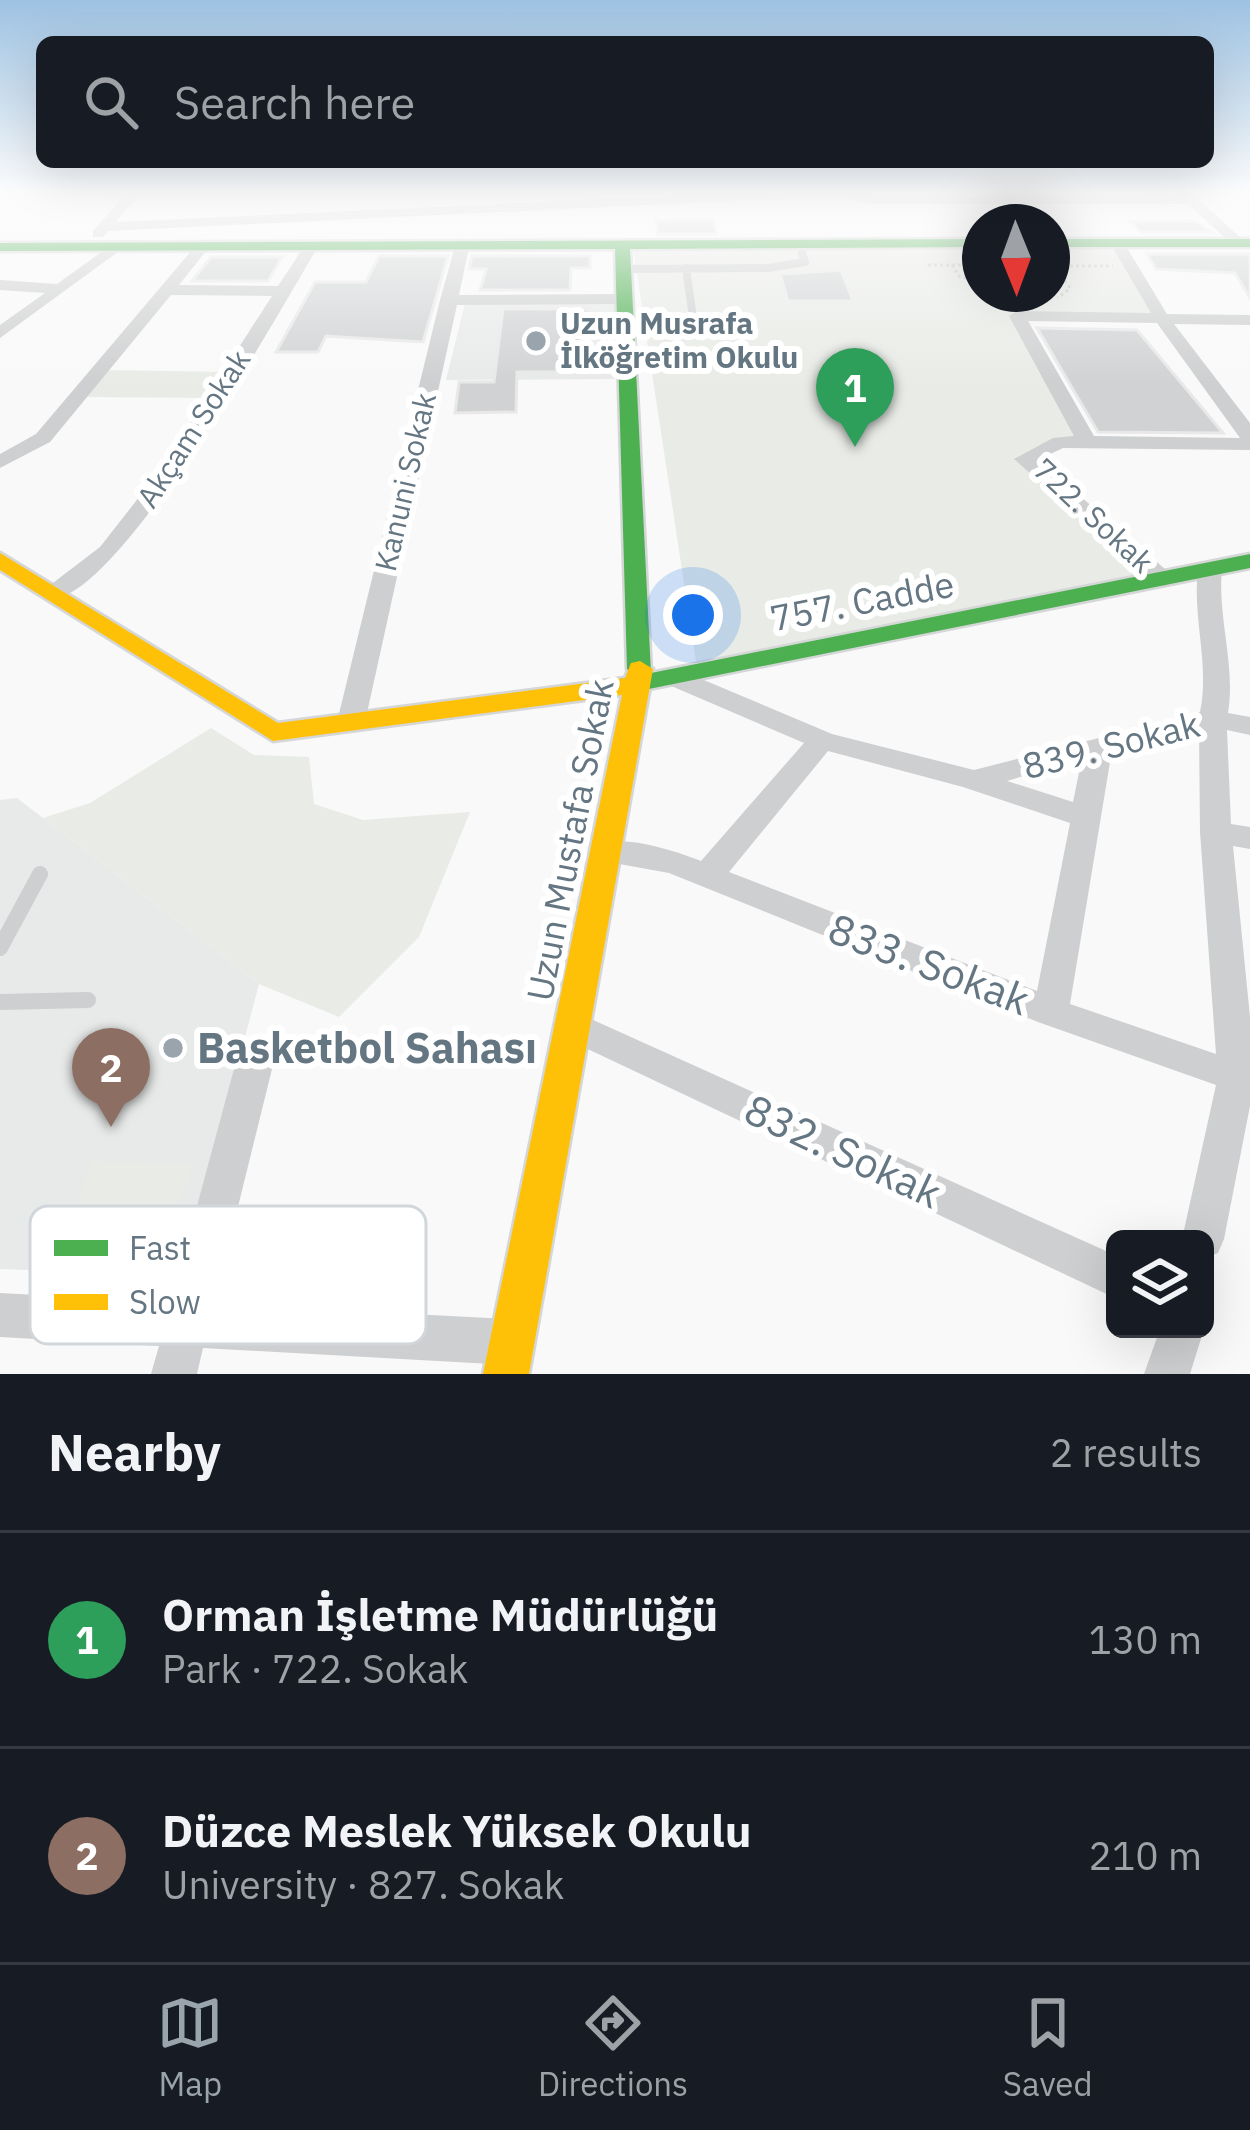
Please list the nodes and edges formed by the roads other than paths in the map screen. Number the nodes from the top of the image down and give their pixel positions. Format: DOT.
graph roads {
  1 [pos="89,255"];
  2 [pos="196,255"];
  3 [pos="312,255"];
  4 [pos="460,255"];
  5 [pos="627,255"];
  6 [pos="642,255"];
  7 [pos="803,255"];
  8 [pos="1123,255"];
  9 [pos="1124,255"];
  10 [pos="1070,260"];
  11 [pos="686,268"];
  12 [pos="0,285"];
  13 [pos="60,289"];
  14 [pos="170,290"];
  15 [pos="283,291"];
  16 [pos="622,299"];
  17 [pos="448,300"];
  18 [pos="693,316"];
  19 [pos="1162,320"];
  20 [pos="1250,320"];
  21 [pos="0,333"];
  22 [pos="1250,440"];
  23 [pos="1087,442"];
  24 [pos="0,462"];
  25 [pos="0,560"];
  26 [pos="1250,561"];
  27 [pos="1210,569"];
  28 [pos="1163,580"];
  29 [pos="54,594"];
  30 [pos="656,679"];
  31 [pos="1214,718"];
  32 [pos="351,722"];
  33 [pos="1250,726"];
  34 [pos="822,740"];
  35 [pos="1099,744"];
  36 [pos="973,780"];
  37 [pos="1087,817"];
  38 [pos="1216,832"];
  39 [pos="1250,838"];
  40 [pos="608,852"];
  41 [pos="40,874"];
  42 [pos="707,876"];
  43 [pos="0,948"];
  44 [pos="88,1000"];
  45 [pos="0,1002"];
  46 [pos="1051,1012"];
  47 [pos="571,1025"];
  48 [pos="253,1070"];
  49 [pos="1243,1078"];
  50 [pos="218,1206"];
  51 [pos="1205,1230"];
  52 [pos="1106,1273"];
  53 [pos="0,1315"];
  54 [pos="30,1316"];
  55 [pos="1179,1338"];
  56 [pos="182,1344"];
  57 [pos="379,1344"];
  58 [pos="507,1358"];
  59 [pos="174,1374"];
  60 [pos="1167,1374"];
  1 -- 13 [label="street"];
  2 -- 14 [label="street"];
  3 -- 15 [label="street, Akçam Sokak"];
  4 -- 17 [label="street, Kanuni Sokak"];
  5 -- 16 [label="street, Uzun Mustafa Sokak"];
  6 -- 11 [label="lane"];
  7 -- 11 [label="lane"];
  8 -- 10 [label="street"];
  9 -- 19 [label="street, 722. Sokak"];
  11 -- 18 [label="lane"];
  12 -- 13 [label="street"];
  13 -- 21 [label="street"];
  14 -- 15 [label="street"];
  14 -- 24 [label="street"];
  15 -- 29 [label="street, Akçam Sokak"];
  16 -- 17 [label="street"];
  16 -- 30 [label="street, Uzun Mustafa Sokak"];
  17 -- 32 [label="street, Kanuni Sokak"];
  19 -- 20 [label="street"];
  19 -- 22 [label="street, 722. Sokak"];
  19 -- 23 [label="street"];
  22 -- 23 [label="street, 722. Sokak"];
  23 -- 28 [label="street, 722. Sokak"];
  25 -- 29 [label="street"];
  26 -- 27 [label="street, 757. Cadde"];
  27 -- 28 [label="street, 757. Cadde"];
  27 -- 31 [label="street"];
  28 -- 30 [label="street, 757. Cadde"];
  29 -- 32 [label="street, 757. Cadde"];
  30 -- 32 [label="street, 757. Cadde"];
  30 -- 34 [label="street"];
  30 -- 40 [label="street, Uzun Mustafa Sokak"];
  31 -- 33 [label="street, 839. Sokak"];
  31 -- 35 [label="street, 839. Sokak"];
  31 -- 38 [label="street"];
  34 -- 36 [label="street"];
  34 -- 42 [label="street"];
  35 -- 36 [label="street, 839. Sokak"];
  35 -- 37 [label="street"];
  36 -- 37 [label="street"];
  37 -- 46 [label="street"];
  38 -- 39 [label="street"];
  38 -- 49 [label="street"];
  40 -- 42 [label="street, 833. Sokak"];
  40 -- 47 [label="street, Uzun Mustafa Sokak"];
  41 -- 43 [label="lane"];
  42 -- 46 [label="street, 833. Sokak"];
  44 -- 45 [label="lane"];
  46 -- 49 [label="street, 833. Sokak"];
  47 -- 52 [label="street, 832. Sokak"];
  47 -- 58 [label="street, Uzun Mustafa Sokak"];
  48 -- 50 [label="street"];
  49 -- 51 [label="street"];
  53 -- 54 [label="street"];
  55 -- 60 [label="street"];
  56 -- 59 [label="street"];
  57 -- 58 [label="street"];
}
